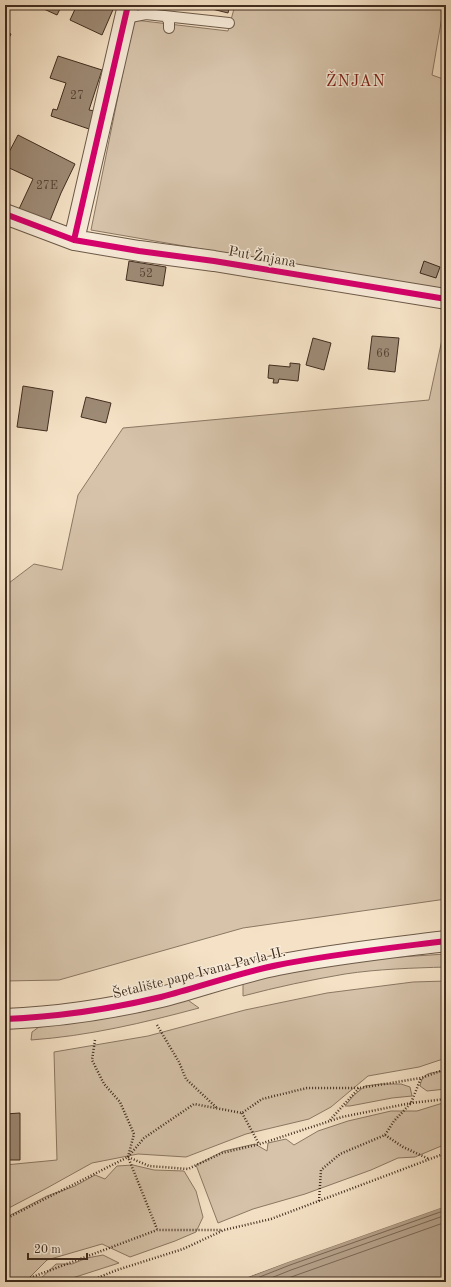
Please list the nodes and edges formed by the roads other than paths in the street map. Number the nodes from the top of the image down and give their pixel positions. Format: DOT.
graph roads {
  1 [pos="126,12"];
  2 [pos="166,16"];
  3 [pos="228,23"];
  4 [pos="170,28"];
  5 [pos="6,218"];
  6 [pos="74,240"];
  7 [pos="446,299"];
  8 [pos="446,941"];
  9 [pos="5,1019"];
  1 -- 2 [label="lane"];
  1 -- 6 [label="street"];
  2 -- 3 [label="lane"];
  2 -- 4 [label="lane"];
  5 -- 6 [label="street, Put Žnjana"];
  6 -- 7 [label="street, Put Žnjana"];
  8 -- 9 [label="street, Šetalište pape Ivana Pavla II."];
}
